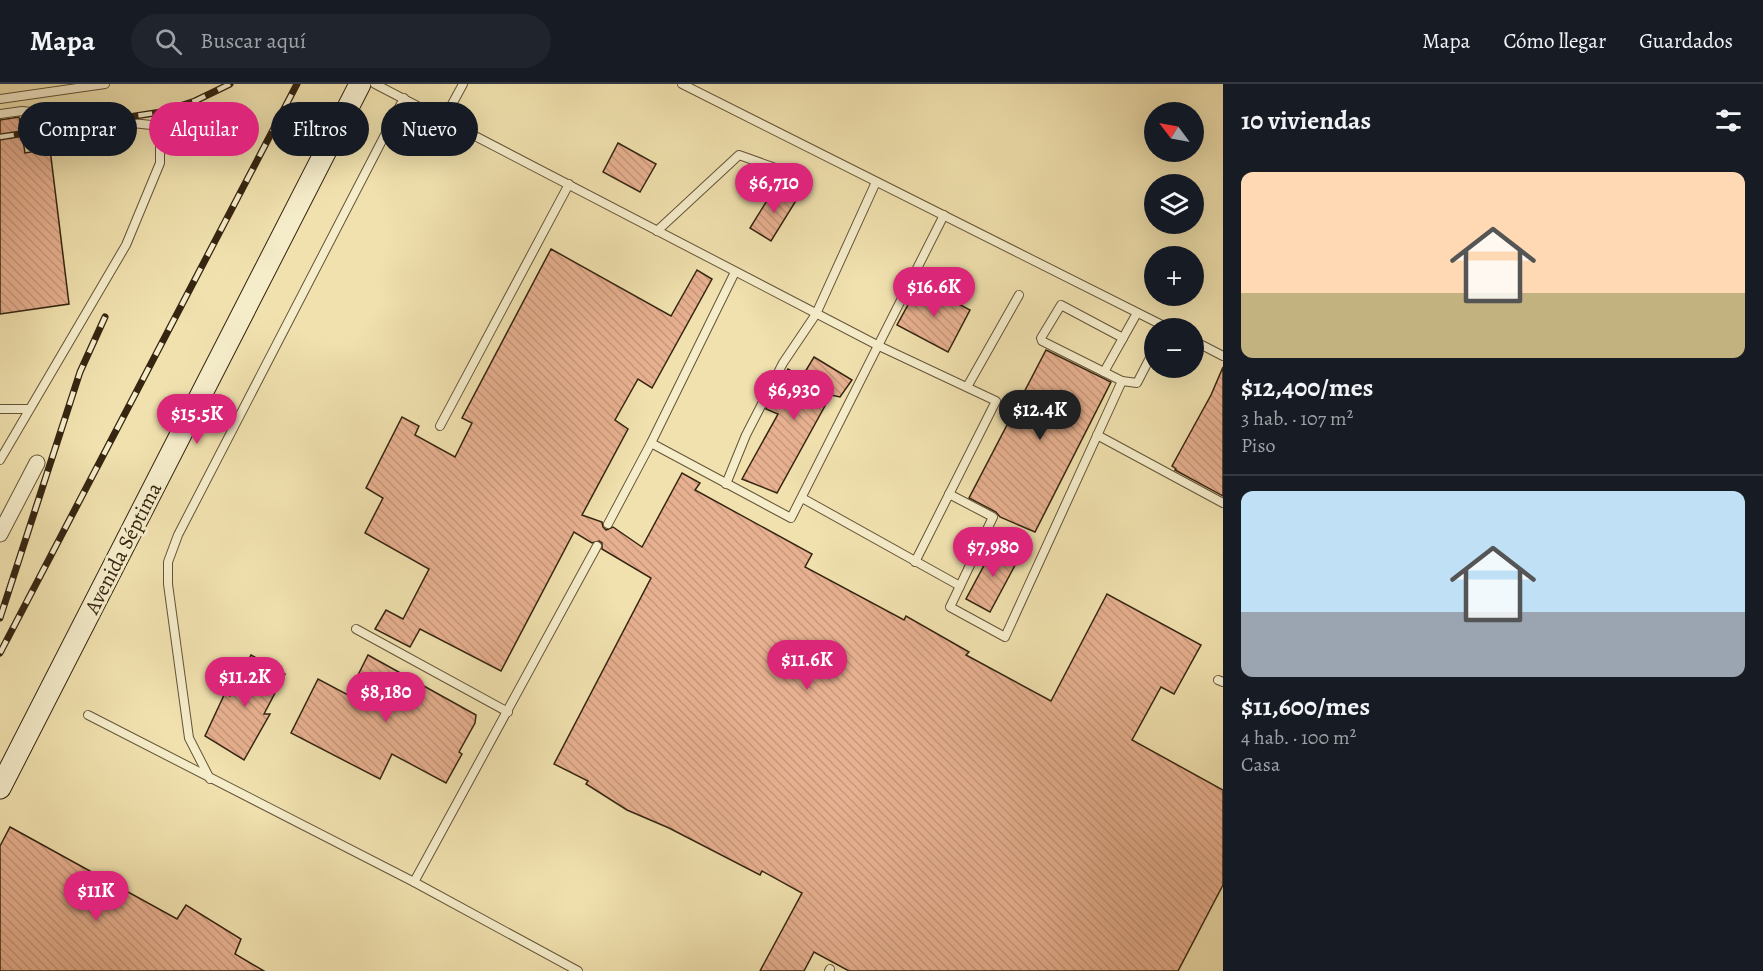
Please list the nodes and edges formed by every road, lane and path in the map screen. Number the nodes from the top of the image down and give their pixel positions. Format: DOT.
graph roads {
  1 [pos="105,84"];
  2 [pos="360,84"];
  3 [pos="375,84"];
  4 [pos="463,84"];
  5 [pos="682,84"];
  6 [pos="404,98"];
  7 [pos="0,99"];
  8 [pos="412,102"];
  9 [pos="453,102"];
  10 [pos="0,114"];
  11 [pos="478,137"];
  12 [pos="795,175"];
  13 [pos="876,182"];
  14 [pos="569,184"];
  15 [pos="944,215"];
  16 [pos="657,231"];
  17 [pos="735,272"];
  18 [pos="1019,296"];
  19 [pos="1137,313"];
  20 [pos="816,314"];
  21 [pos="1147,318"];
  22 [pos="1123,338"];
  23 [pos="879,346"];
  24 [pos="1204,347"];
  25 [pos="1223,356"];
  26 [pos="1144,369"];
  27 [pos="1104,372"];
  28 [pos="1122,381"];
  29 [pos="967,387"];
  30 [pos="0,409"];
  31 [pos="29,409"];
  32 [pos="440,426"];
  33 [pos="1097,435"];
  34 [pos="651,443"];
  35 [pos="0,460"];
  36 [pos="37,463"];
  37 [pos="726,484"];
  38 [pos="949,494"];
  39 [pos="802,498"];
  40 [pos="1223,503"];
  41 [pos="608,524"];
  42 [pos="1,531"];
  43 [pos="597,546"];
  44 [pos="915,562"];
  45 [pos="960,586"];
  46 [pos="356,629"];
  47 [pos="508,712"];
  48 [pos="88,716"];
  49 [pos="210,779"];
  50 [pos="0,788"];
  51 [pos="414,882"];
  52 [pos="578,971"];
  1 -- 7 [label="lane"];
  2 -- 50 [label="street, Avenida Séptima"];
  3 -- 6 [label="lane"];
  4 -- 9 [label="lane"];
  5 -- 13 [label="lane"];
  6 -- 8 [label="lane"];
  6 -- 49 [label="lane"];
  10 -- 31 [label="lane"];
  11 -- 14 [label="lane"];
  12 -- 16 [label="lane"];
  13 -- 15 [label="lane"];
  13 -- 20 [label="lane"];
  14 -- 16 [label="lane"];
  14 -- 32 [label="lane"];
  15 -- 19 [label="lane"];
  15 -- 23 [label="lane"];
  16 -- 17 [label="lane"];
  17 -- 20 [label="lane"];
  17 -- 34 [label="lane"];
  18 -- 29 [label="lane"];
  19 -- 21 [label="lane"];
  19 -- 22 [label="lane"];
  20 -- 23 [label="lane"];
  20 -- 37 [label="lane"];
  22 -- 27 [label="lane"];
  22 -- 27 [label="lane"];
  23 -- 29 [label="lane"];
  23 -- 39 [label="lane"];
  24 -- 25 [label="lane"];
  26 -- 28 [label="lane"];
  27 -- 28 [label="lane"];
  28 -- 33 [label="lane"];
  29 -- 38 [label="lane"];
  30 -- 31 [label="lane"];
  31 -- 35 [label="lane"];
  33 -- 40 [label="lane"];
  33 -- 45 [label="lane"];
  34 -- 37 [label="lane"];
  34 -- 41 [label="lane"];
  36 -- 42 [label="street"];
  37 -- 39 [label="lane"];
  38 -- 44 [label="lane"];
  38 -- 45 [label="lane"];
  39 -- 44 [label="lane"];
  43 -- 47 [label="lane"];
  44 -- 45 [label="lane"];
  46 -- 47 [label="lane"];
  47 -- 51 [label="lane"];
  48 -- 49 [label="lane"];
  49 -- 51 [label="lane"];
  51 -- 52 [label="lane"];
}
